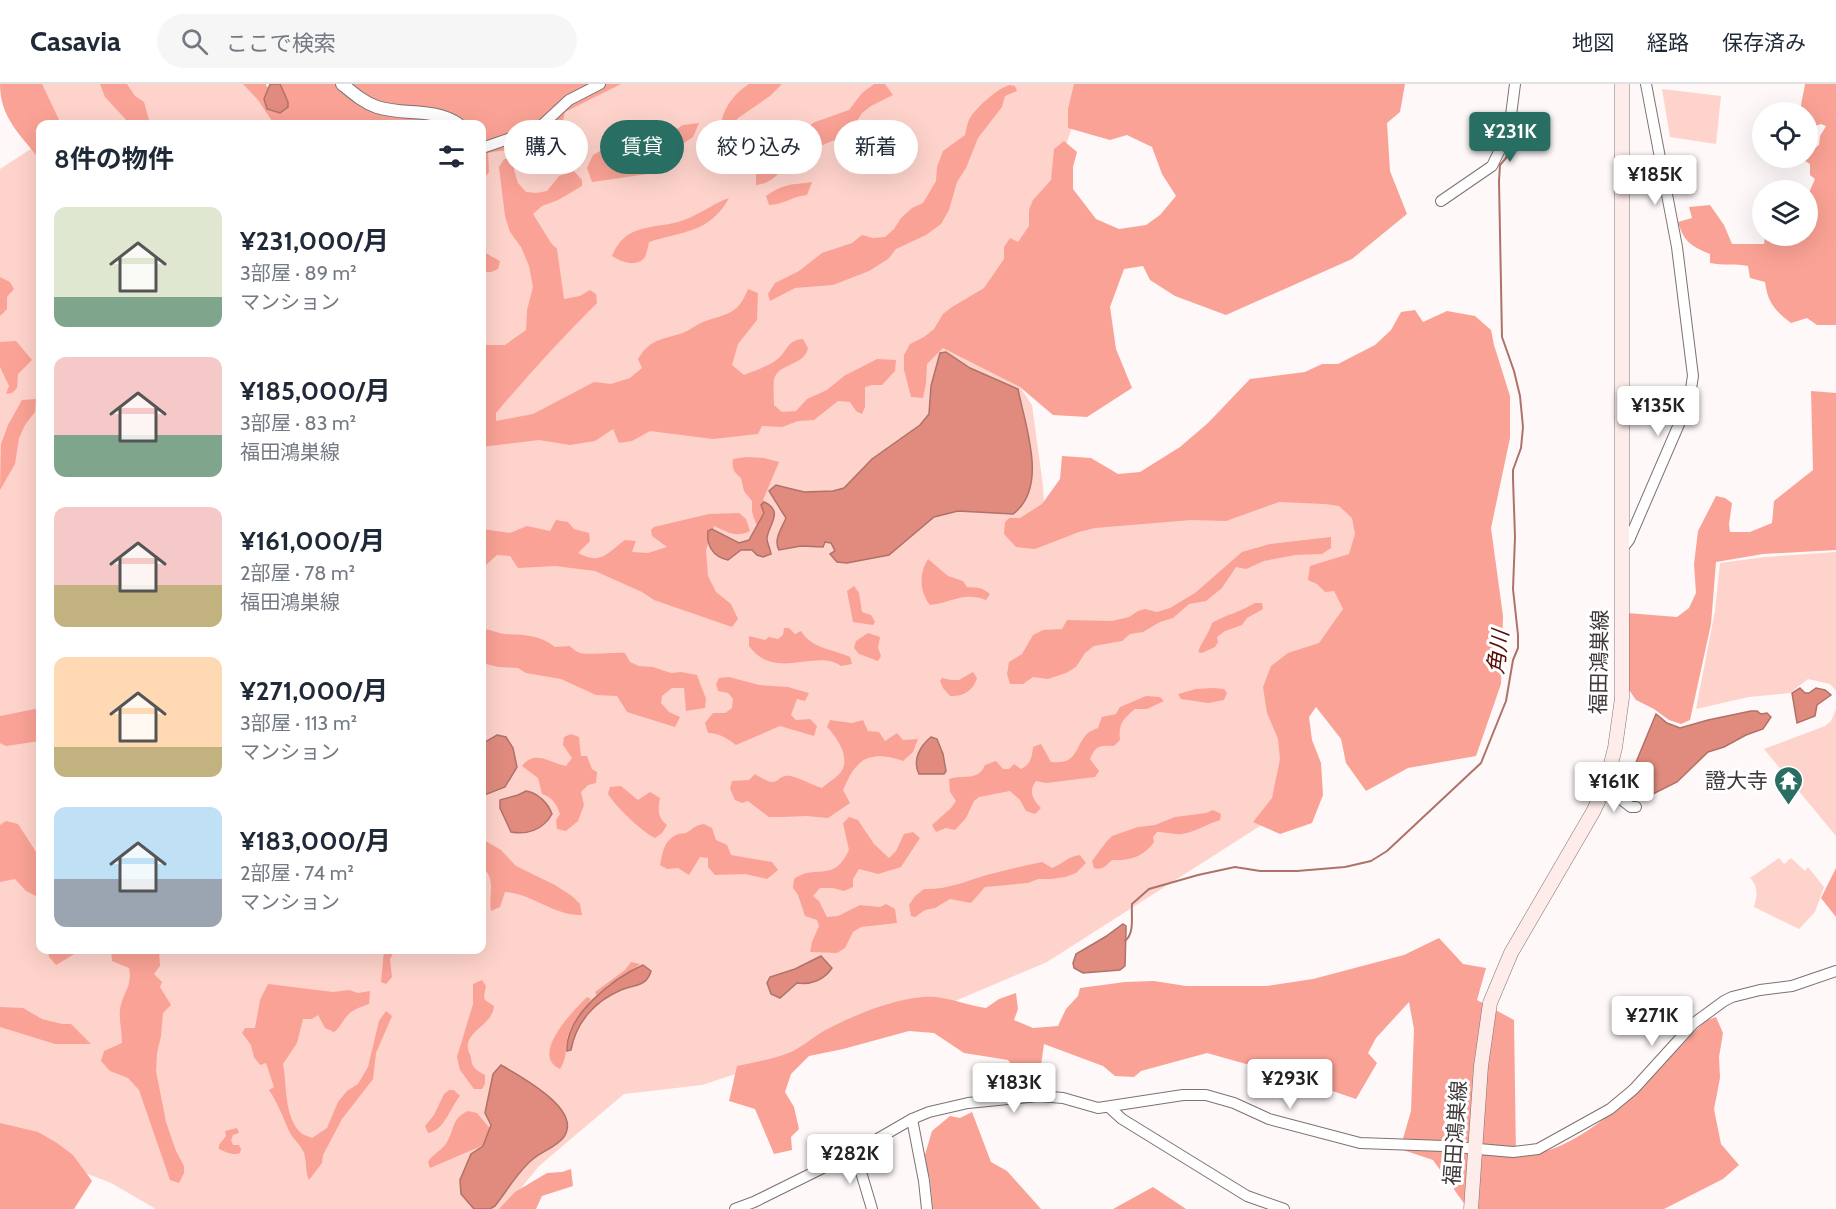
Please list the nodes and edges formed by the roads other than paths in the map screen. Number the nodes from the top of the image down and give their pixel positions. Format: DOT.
graph roads {
  1 [pos="342,84"];
  2 [pos="600,84"];
  3 [pos="1515,84"];
  4 [pos="1622,84"];
  5 [pos="1646,84"];
  6 [pos="450,120"];
  7 [pos="486,147"];
  8 [pos="1441,201"];
  9 [pos="1622,549"];
  10 [pos="1605,787"];
  11 [pos="1636,807"];
  12 [pos="1836,971"];
  13 [pos="1110,1108"];
  14 [pos="912,1119"];
  15 [pos="1475,1148"];
  16 [pos="855,1152"];
  17 [pos="735,1209"];
  18 [pos="872,1209"];
  19 [pos="927,1209"];
  20 [pos="1284,1209"];
  21 [pos="1471,1209"];
  1 -- 6 [label="street"];
  2 -- 7 [label="street"];
  3 -- 8 [label="street"];
  4 -- 9 [label="main road, 福田鴻巣線"];
  5 -- 9 [label="street"];
  9 -- 10 [label="main road, 福田鴻巣線"];
  10 -- 11 [label="street"];
  10 -- 15 [label="main road, 福田鴻巣線"];
  12 -- 15 [label="street"];
  13 -- 14 [label="street"];
  13 -- 15 [label="street"];
  13 -- 20 [label="street"];
  14 -- 16 [label="street"];
  14 -- 19 [label="street"];
  15 -- 21 [label="main road, 福田鴻巣線"];
  16 -- 17 [label="street"];
  16 -- 18 [label="street"];
}
